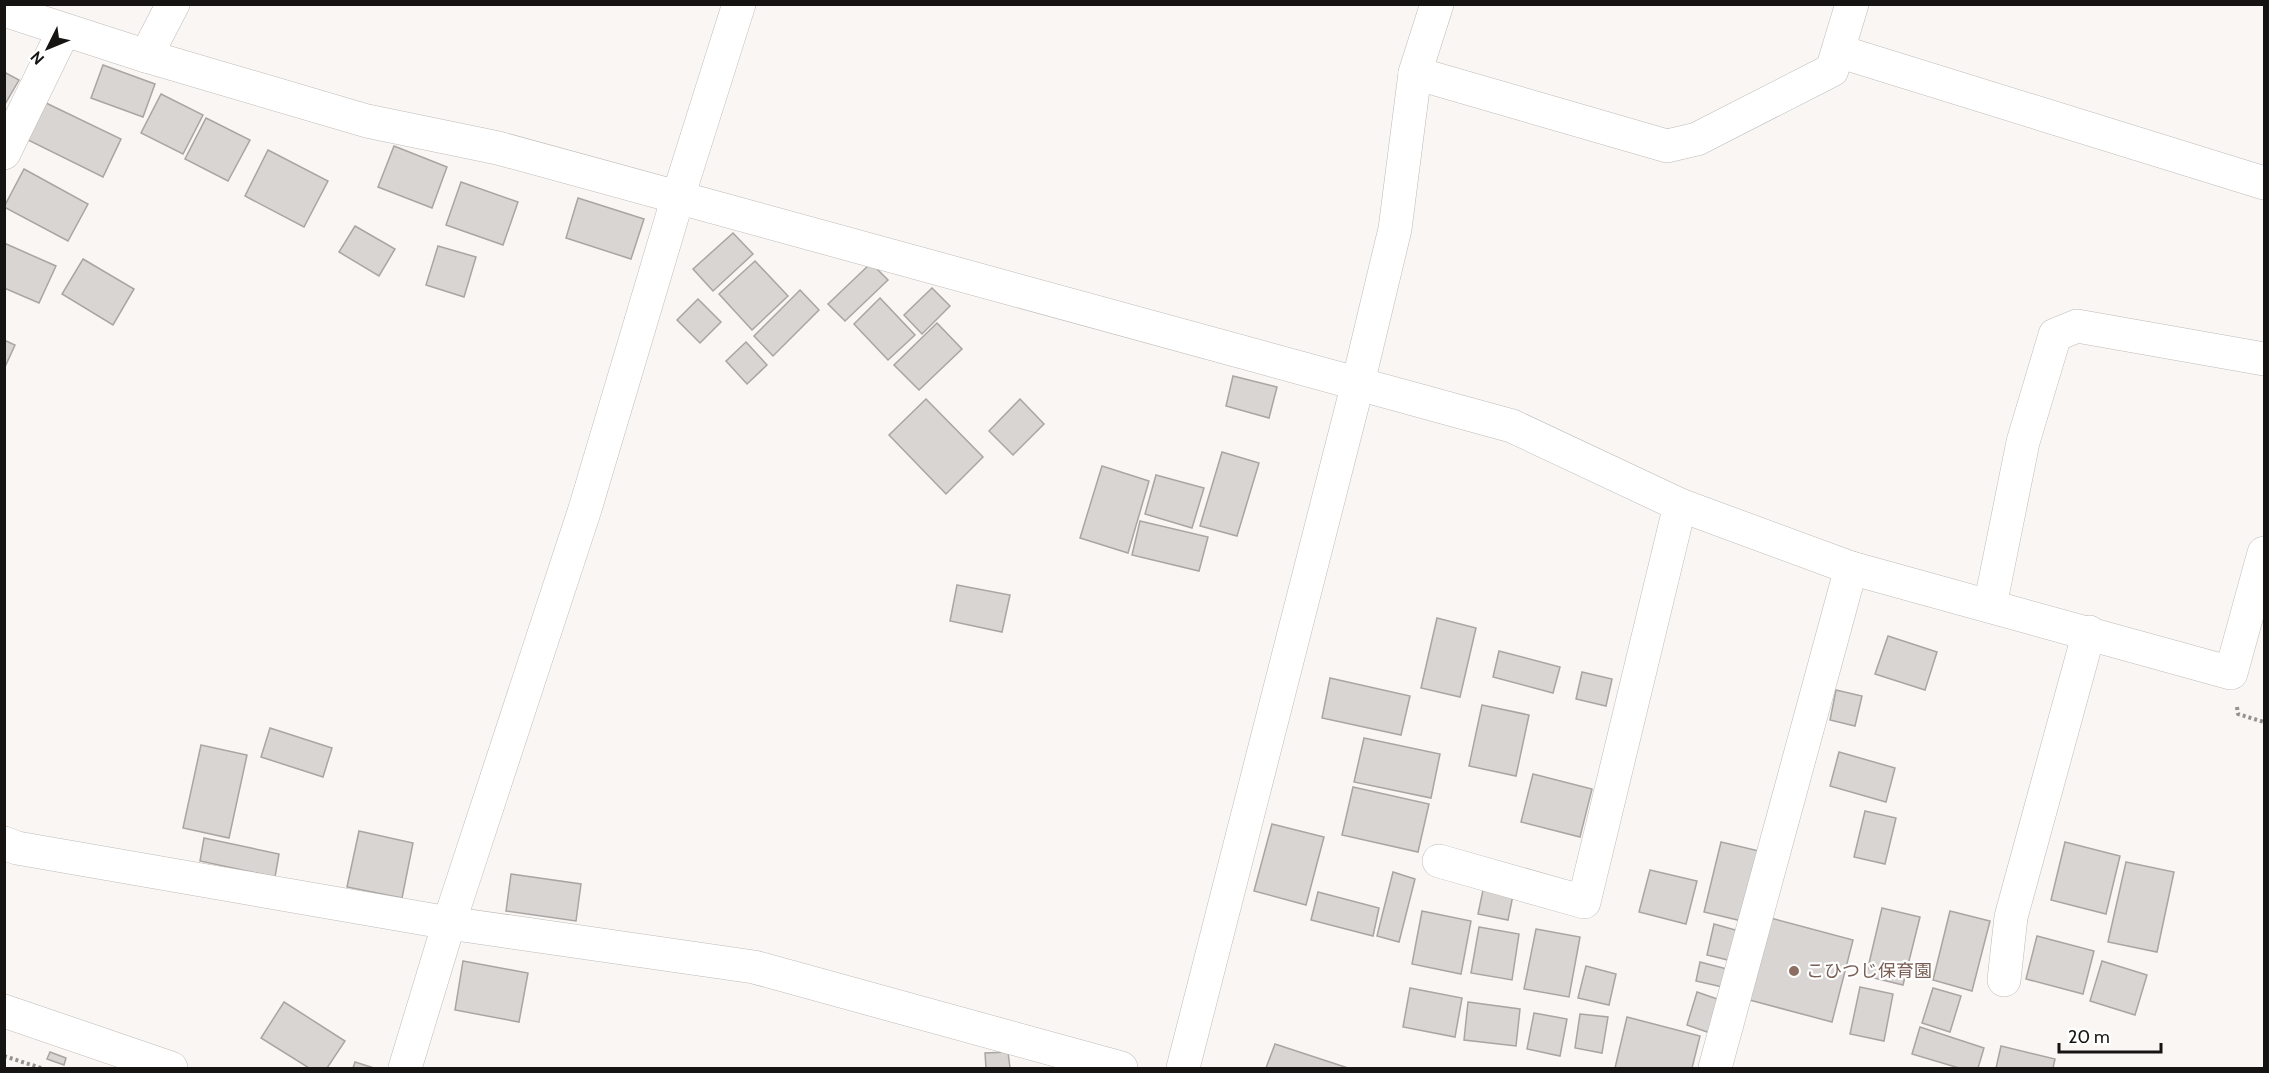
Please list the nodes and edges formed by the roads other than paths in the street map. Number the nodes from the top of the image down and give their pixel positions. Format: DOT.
graph roads {
  1 [pos="173,4"];
  2 [pos="739,4"];
  3 [pos="1437,4"];
  4 [pos="1852,4"];
  5 [pos="4,10"];
  6 [pos="64,30"];
  7 [pos="1838,51"];
  8 [pos="146,56"];
  9 [pos="1416,73"];
  10 [pos="4,153"];
  11 [pos="2265,183"];
  12 [pos="678,197"];
  13 [pos="2265,359"];
  14 [pos="1358,383"];
  15 [pos="1680,505"];
  16 [pos="2265,553"];
  17 [pos="1851,567"];
  18 [pos="1990,606"];
  19 [pos="2089,632"];
  20 [pos="4,843"];
  21 [pos="1439,861"];
  22 [pos="449,923"];
  23 [pos="2004,980"];
  24 [pos="4,1011"];
  25 [pos="171,1068"];
  26 [pos="405,1068"];
  27 [pos="1121,1068"];
  28 [pos="1183,1068"];
  29 [pos="1715,1068"];
  1 -- 8 [label="street"];
  2 -- 12 [label="street"];
  3 -- 9 [label="street"];
  4 -- 7 [label="street"];
  5 -- 6 [label="street"];
  6 -- 8 [label="street"];
  6 -- 10 [label="street"];
  7 -- 9 [label="street"];
  7 -- 11 [label="street"];
  8 -- 12 [label="street"];
  9 -- 14 [label="street"];
  12 -- 14 [label="street"];
  12 -- 22 [label="street"];
  13 -- 18 [label="street"];
  14 -- 15 [label="street"];
  14 -- 28 [label="street"];
  15 -- 17 [label="street"];
  15 -- 21 [label="street"];
  16 -- 19 [label="street"];
  17 -- 18 [label="street"];
  17 -- 29 [label="street"];
  18 -- 19 [label="street"];
  19 -- 23 [label="street"];
  20 -- 22 [label="street"];
  22 -- 26 [label="street"];
  22 -- 27 [label="street"];
  24 -- 25 [label="street"];
}
